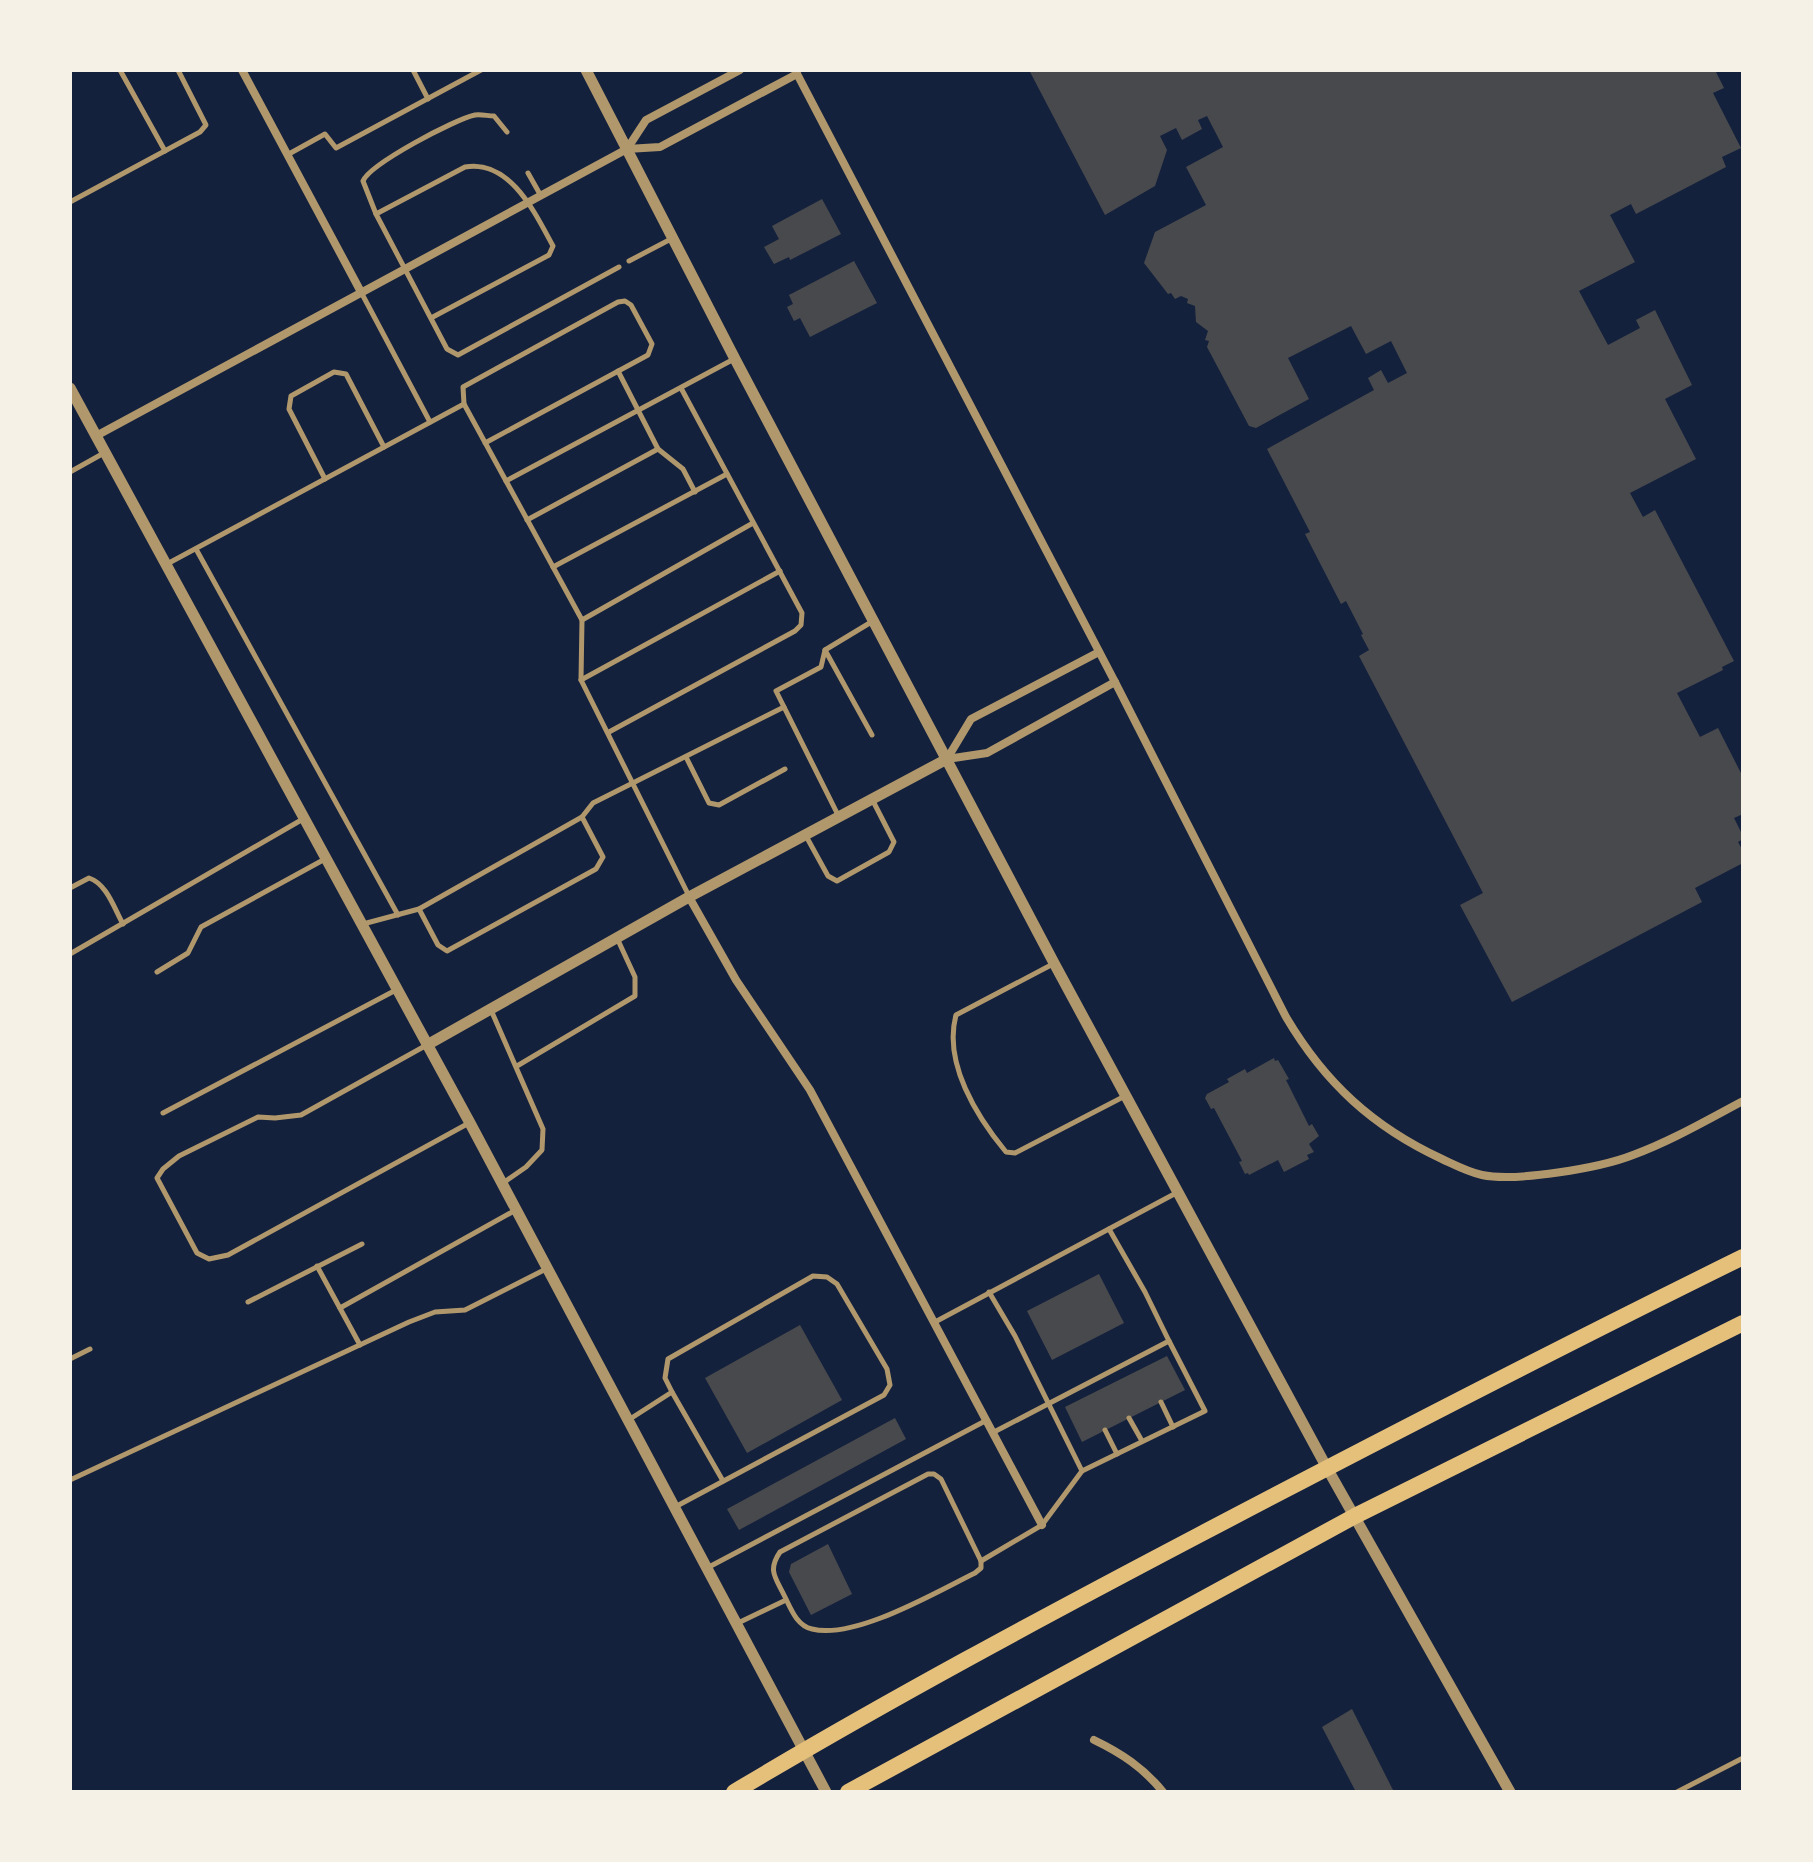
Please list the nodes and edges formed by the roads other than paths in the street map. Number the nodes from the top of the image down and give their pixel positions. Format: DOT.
graph roads {
  1 [pos="120,70"];
  2 [pos="178,70"];
  3 [pos="242,70"];
  4 [pos="413,70"];
  5 [pos="481,70"];
  6 [pos="586,70"];
  7 [pos="740,70"];
  8 [pos="796,72"];
  9 [pos="428,99"];
  10 [pos="507,132"];
  11 [pos="627,149"];
  12 [pos="165,151"];
  13 [pos="287,155"];
  14 [pos="528,173"];
  15 [pos="541,196"];
  16 [pos="70,202"];
  17 [pos="529,202"];
  18 [pos="376,214"];
  19 [pos="674,238"];
  20 [pos="629,261"];
  21 [pos="619,267"];
  22 [pos="405,269"];
  23 [pos="361,292"];
  24 [pos="431,318"];
  25 [pos="735,359"];
  26 [pos="618,371"];
  27 [pos="681,388"];
  28 [pos="71,392"];
  29 [pos="464,404"];
  30 [pos="639,410"];
  31 [pos="430,422"];
  32 [pos="96,436"];
  33 [pos="485,443"];
  34 [pos="384,447"];
  35 [pos="658,449"];
  36 [pos="105,453"];
  37 [pos="70,472"];
  38 [pos="727,474"];
  39 [pos="325,479"];
  40 [pos="506,481"];
  41 [pos="695,492"];
  42 [pos="527,520"];
  43 [pos="753,523"];
  44 [pos="196,549"];
  45 [pos="166,565"];
  46 [pos="553,567"];
  47 [pos="780,571"];
  48 [pos="582,620"];
  49 [pos="874,620"];
  50 [pos="825,650"];
  51 [pos="1099,652"];
  52 [pos="581,680"];
  53 [pos="1115,682"];
  54 [pos="784,707"];
  55 [pos="609,732"];
  56 [pos="872,735"];
  57 [pos="686,757"];
  58 [pos="947,759"];
  59 [pos="785,769"];
  60 [pos="635,783"];
  61 [pos="872,799"];
  62 [pos="582,817"];
  63 [pos="839,817"];
  64 [pos="304,819"];
  65 [pos="805,835"];
  66 [pos="326,859"];
  67 [pos="70,888"];
  68 [pos="689,897"];
  69 [pos="419,909"];
  70 [pos="398,915"];
  71 [pos="123,924"];
  72 [pos="362,925"];
  73 [pos="617,938"];
  74 [pos="70,954"];
  75 [pos="1054,963"];
  76 [pos="157,972"];
  77 [pos="397,989"];
  78 [pos="491,1009"];
  79 [pos="427,1045"];
  80 [pos="517,1066"];
  81 [pos="1126,1095"];
  82 [pos="1743,1101"];
  83 [pos="163,1113"];
  84 [pos="470,1123"];
  85 [pos="502,1184"];
  86 [pos="1178,1192"];
  87 [pos="516,1210"];
  88 [pos="1109,1229"];
  89 [pos="362,1244"];
  90 [pos="1743,1257"];
  91 [pos="317,1266"];
  92 [pos="547,1268"];
  93 [pos="989,1292"];
  94 [pos="248,1302"];
  95 [pos="340,1308"];
  96 [pos="935,1322"];
  97 [pos="1743,1323"];
  98 [pos="1169,1341"];
  99 [pos="360,1345"];
  100 [pos="90,1349"];
  101 [pos="1138,1358"];
  102 [pos="70,1359"];
  103 [pos="1143,1368"];
  104 [pos="1107,1374"];
  105 [pos="1112,1383"];
  106 [pos="1083,1387"];
  107 [pos="672,1392"];
  108 [pos="1088,1396"];
  109 [pos="1161,1402"];
  110 [pos="1048,1405"];
  111 [pos="1129,1418"];
  112 [pos="988,1419"];
  113 [pos="628,1420"];
  114 [pos="1173,1427"];
  115 [pos="1105,1430"];
  116 [pos="994,1432"];
  117 [pos="1142,1441"];
  118 [pos="1117,1454"];
  119 [pos="1327,1468"];
  120 [pos="1082,1471"];
  121 [pos="70,1480"];
  122 [pos="723,1481"];
  123 [pos="674,1507"];
  124 [pos="1355,1516"];
  125 [pos="1042,1525"];
  126 [pos="981,1561"];
  127 [pos="707,1568"];
  128 [pos="786,1600"];
  129 [pos="737,1624"];
  130 [pos="1094,1740"];
  131 [pos="804,1750"];
  132 [pos="1743,1758"];
  133 [pos="734,1792"];
  134 [pos="826,1792"];
  135 [pos="848,1792"];
  136 [pos="1163,1792"];
  137 [pos="1510,1792"];
  138 [pos="1677,1792"];
  1 -- 12 [label="lane"];
  2 -- 12 [label="lane"];
  3 -- 13 [label="street"];
  4 -- 9 [label="lane"];
  5 -- 9 [label="lane"];
  6 -- 11 [label="street"];
  7 -- 11 [label="street"];
  8 -- 11 [label="street"];
  8 -- 51 [label="street"];
  9 -- 13 [label="lane"];
  10 -- 18 [label="lane"];
  11 -- 15 [label="street"];
  11 -- 19 [label="street"];
  12 -- 16 [label="lane"];
  13 -- 23 [label="street"];
  14 -- 15 [label="lane"];
  15 -- 17 [label="street"];
  17 -- 18 [label="lane"];
  17 -- 22 [label="street"];
  17 -- 24 [label="lane"];
  18 -- 22 [label="lane"];
  19 -- 20 [label="lane"];
  19 -- 25 [label="street"];
  21 -- 24 [label="lane"];
  22 -- 23 [label="street"];
  22 -- 24 [label="lane"];
  23 -- 31 [label="lane"];
  23 -- 32 [label="street"];
  25 -- 27 [label="lane"];
  25 -- 49 [label="street"];
  26 -- 29 [label="lane"];
  26 -- 30 [label="lane"];
  26 -- 33 [label="lane"];
  27 -- 30 [label="lane"];
  27 -- 38 [label="lane"];
  28 -- 32 [label="street"];
  29 -- 31 [label="lane"];
  29 -- 33 [label="lane"];
  30 -- 35 [label="lane"];
  30 -- 40 [label="lane"];
  31 -- 34 [label="lane"];
  32 -- 36 [label="street"];
  33 -- 40 [label="lane"];
  34 -- 39 [label="lane"];
  34 -- 39 [label="lane"];
  35 -- 41 [label="lane"];
  35 -- 42 [label="lane"];
  36 -- 37 [label="lane"];
  36 -- 45 [label="street"];
  38 -- 41 [label="lane"];
  38 -- 43 [label="lane"];
  39 -- 44 [label="lane"];
  40 -- 42 [label="lane"];
  41 -- 46 [label="lane"];
  42 -- 46 [label="lane"];
  43 -- 47 [label="lane"];
  43 -- 48 [label="lane"];
  44 -- 45 [label="lane"];
  44 -- 70 [label="lane"];
  45 -- 64 [label="street"];
  46 -- 48 [label="lane"];
  47 -- 52 [label="lane"];
  47 -- 55 [label="lane"];
  48 -- 52 [label="lane"];
  49 -- 50 [label="lane"];
  49 -- 58 [label="street"];
  50 -- 54 [label="lane"];
  50 -- 56 [label="lane"];
  51 -- 53 [label="street"];
  51 -- 58 [label="street"];
  52 -- 55 [label="lane"];
  53 -- 58 [label="street"];
  53 -- 82 [label="street"];
  54 -- 57 [label="lane"];
  54 -- 63 [label="lane"];
  55 -- 60 [label="lane"];
  57 -- 59 [label="lane"];
  57 -- 60 [label="lane"];
  58 -- 61 [label="street"];
  58 -- 75 [label="street"];
  60 -- 62 [label="lane"];
  60 -- 68 [label="lane"];
  61 -- 63 [label="street"];
  61 -- 65 [label="lane"];
  62 -- 69 [label="lane"];
  62 -- 69 [label="lane"];
  63 -- 65 [label="street"];
  64 -- 66 [label="street"];
  64 -- 71 [label="lane"];
  65 -- 68 [label="street"];
  66 -- 72 [label="street"];
  66 -- 76 [label="lane"];
  67 -- 71 [label="lane"];
  68 -- 73 [label="street"];
  68 -- 96 [label="street"];
  69 -- 70 [label="lane"];
  70 -- 72 [label="lane"];
  71 -- 74 [label="lane"];
  72 -- 77 [label="street"];
  73 -- 78 [label="street"];
  73 -- 80 [label="lane"];
  75 -- 81 [label="street"];
  75 -- 81 [label="lane"];
  77 -- 79 [label="street"];
  77 -- 83 [label="lane"];
  78 -- 79 [label="street"];
  78 -- 80 [label="lane"];
  79 -- 84 [label="street"];
  79 -- 84 [label="lane"];
  80 -- 85 [label="lane"];
  81 -- 86 [label="street"];
  84 -- 85 [label="street"];
  85 -- 87 [label="street"];
  86 -- 88 [label="lane"];
  86 -- 119 [label="street"];
  87 -- 92 [label="street"];
  87 -- 95 [label="lane"];
  88 -- 93 [label="lane"];
  88 -- 98 [label="lane"];
  89 -- 91 [label="lane"];
  90 -- 119 [label="highway"];
  91 -- 94 [label="lane"];
  91 -- 95 [label="lane"];
  92 -- 99 [label="lane"];
  92 -- 113 [label="street"];
  93 -- 96 [label="lane"];
  93 -- 110 [label="lane"];
  95 -- 99 [label="lane"];
  96 -- 112 [label="street"];
  97 -- 124 [label="highway"];
  98 -- 101 [label="lane"];
  98 -- 114 [label="lane"];
  99 -- 121 [label="lane"];
  100 -- 102 [label="lane"];
  101 -- 103 [label="lane"];
  101 -- 104 [label="lane"];
  104 -- 105 [label="lane"];
  104 -- 106 [label="lane"];
  106 -- 108 [label="lane"];
  106 -- 110 [label="lane"];
  107 -- 113 [label="lane"];
  107 -- 122 [label="lane"];
  107 -- 122 [label="lane"];
  109 -- 114 [label="lane"];
  110 -- 116 [label="lane"];
  110 -- 120 [label="lane"];
  111 -- 117 [label="lane"];
  112 -- 116 [label="street"];
  112 -- 127 [label="lane"];
  113 -- 123 [label="street"];
  114 -- 117 [label="lane"];
  115 -- 118 [label="lane"];
  116 -- 125 [label="street"];
  117 -- 118 [label="lane"];
  118 -- 120 [label="lane"];
  119 -- 124 [label="street"];
  119 -- 131 [label="highway"];
  120 -- 125 [label="lane"];
  122 -- 123 [label="lane"];
  123 -- 127 [label="street"];
  124 -- 135 [label="highway"];
  124 -- 137 [label="street"];
  125 -- 126 [label="lane"];
  126 -- 128 [label="lane"];
  126 -- 128 [label="lane"];
  127 -- 129 [label="street"];
  128 -- 129 [label="lane"];
  129 -- 131 [label="street"];
  130 -- 136 [label="street"];
  131 -- 133 [label="highway"];
  131 -- 134 [label="street"];
  132 -- 138 [label="lane"];
}
